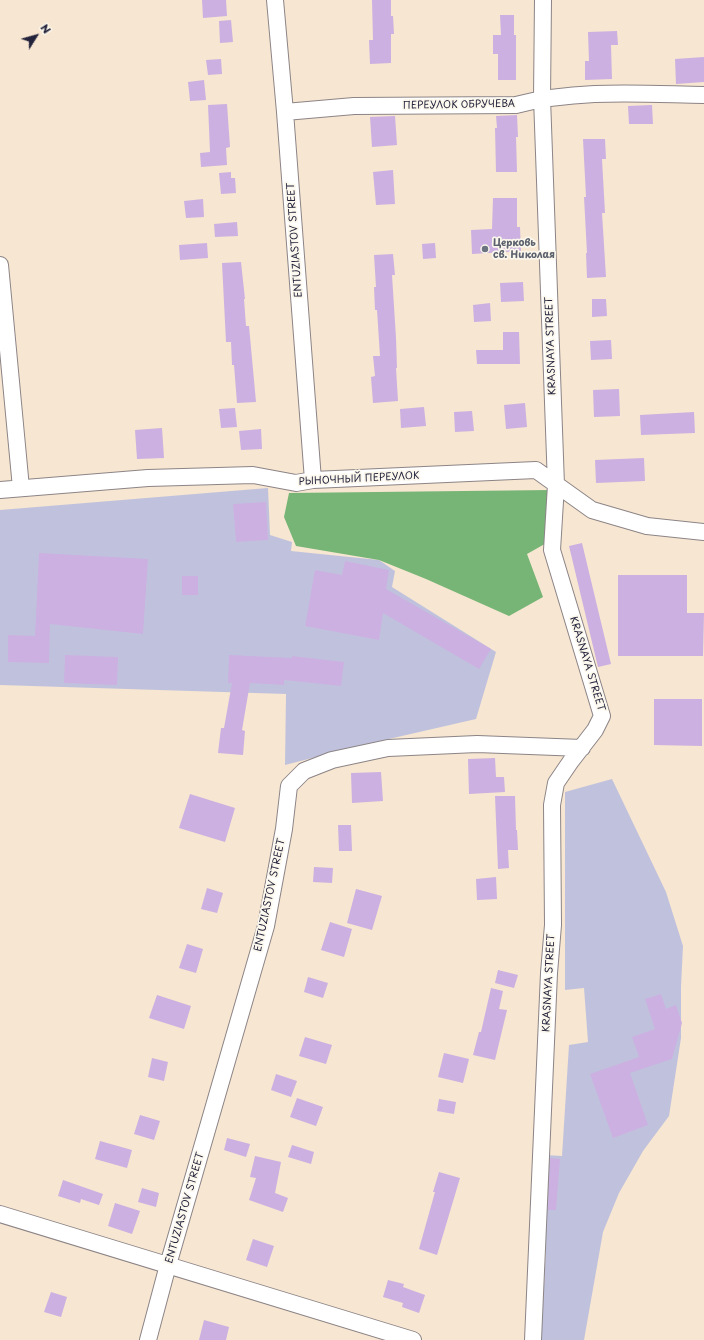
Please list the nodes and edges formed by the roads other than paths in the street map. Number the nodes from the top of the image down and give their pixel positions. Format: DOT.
graph roads {
  1 [pos="275,0"];
  2 [pos="543,0"];
  3 [pos="704,95"];
  4 [pos="542,98"];
  5 [pos="285,112"];
  6 [pos="0,265"];
  7 [pos="313,480"];
  8 [pos="556,485"];
  9 [pos="21,488"];
  10 [pos="0,490"];
  11 [pos="704,532"];
  12 [pos="582,748"];
  13 [pos="0,1214"];
  14 [pos="168,1265"];
  15 [pos="148,1340"];
  16 [pos="413,1340"];
  17 [pos="532,1340"];
  1 -- 5 [label="street, ENTUZIASTOV STREET"];
  2 -- 4 [label="street, KRASNAYA STREET"];
  3 -- 4 [label="street, ПЕРЕУЛОК ОБРУЧЕВА"];
  4 -- 5 [label="street, ПЕРЕУЛОК ОБРУЧЕВА"];
  4 -- 8 [label="street, KRASNAYA STREET"];
  5 -- 7 [label="street, ENTUZIASTOV STREET"];
  6 -- 9 [label="street"];
  7 -- 8 [label="street, РЫНОЧНЫЙ ПЕРЕУЛОК"];
  7 -- 9 [label="street, РЫНОЧНЫЙ ПЕРЕУЛОК"];
  8 -- 11 [label="street, РЫНОЧНЫЙ ПЕРЕУЛОК"];
  8 -- 12 [label="street, KRASNAYA STREET"];
  9 -- 10 [label="street, РЫНОЧНЫЙ ПЕРЕУЛОК"];
  12 -- 14 [label="street, ENTUZIASTOV STREET"];
  12 -- 17 [label="street, KRASNAYA STREET"];
  13 -- 14 [label="street"];
  14 -- 15 [label="street, ENTUZIASTOV STREET"];
  14 -- 16 [label="street"];
}
